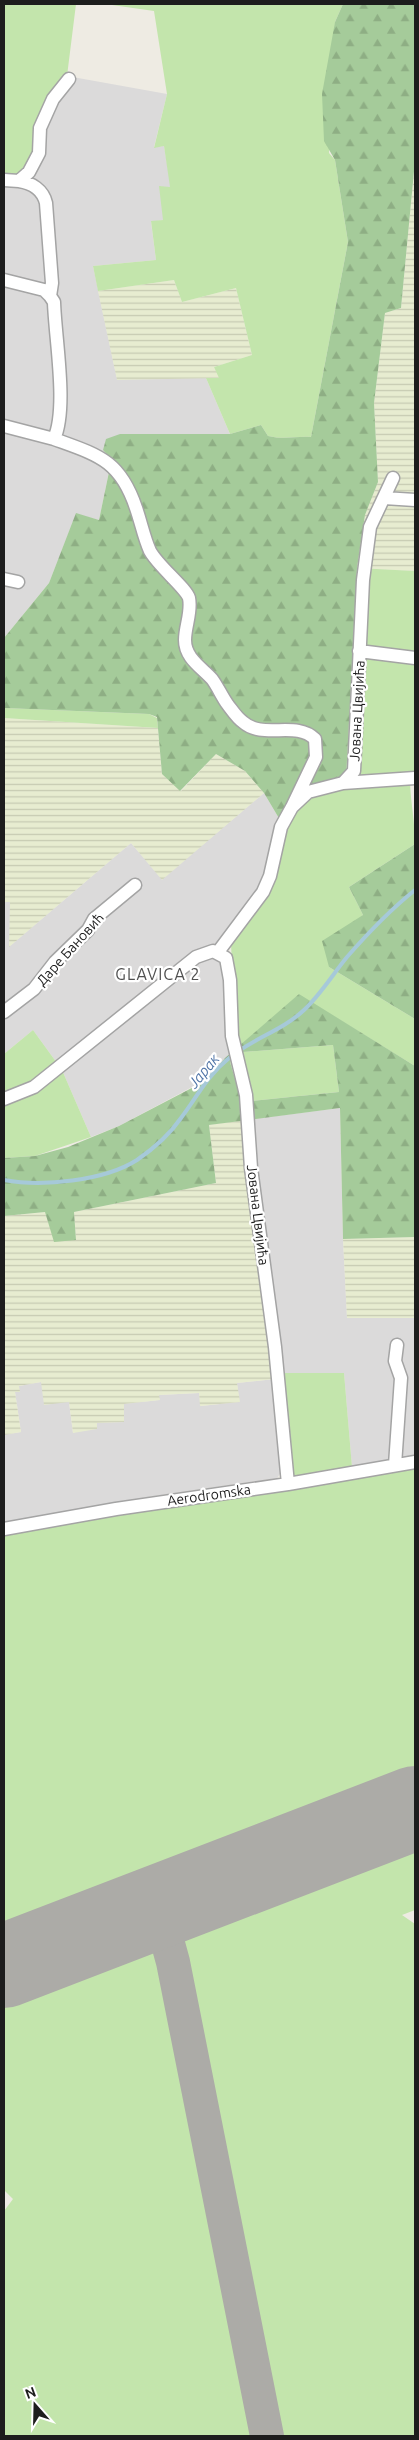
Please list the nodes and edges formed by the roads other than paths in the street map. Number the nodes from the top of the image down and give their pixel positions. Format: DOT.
graph roads {
  1 [pos="69,79"];
  2 [pos="4,180"];
  3 [pos="19,182"];
  4 [pos="4,280"];
  5 [pos="50,296"];
  6 [pos="4,426"];
  7 [pos="54,439"];
  8 [pos="393,478"];
  9 [pos="384,498"];
  10 [pos="415,500"];
  11 [pos="4,579"];
  12 [pos="18,582"];
  13 [pos="359,652"];
  14 [pos="415,658"];
  15 [pos="415,778"];
  16 [pos="343,783"];
  17 [pos="292,807"];
  18 [pos="135,885"];
  19 [pos="218,952"];
  20 [pos="4,1012"];
  21 [pos="4,1099"];
  22 [pos="397,1345"];
  23 [pos="415,1462"];
  24 [pos="395,1465"];
  25 [pos="288,1484"];
  26 [pos="4,1529"];
  1 -- 3 [label="street"];
  2 -- 3 [label="street"];
  3 -- 5 [label="street"];
  4 -- 5 [label="street"];
  5 -- 7 [label="street"];
  6 -- 7 [label="street"];
  7 -- 17 [label="street"];
  8 -- 9 [label="street, Јована Цвијића"];
  9 -- 10 [label="street"];
  9 -- 13 [label="street, Јована Цвијића"];
  11 -- 12 [label="street"];
  13 -- 14 [label="street"];
  13 -- 16 [label="street, Јована Цвијића"];
  15 -- 16 [label="street"];
  16 -- 17 [label="street"];
  17 -- 19 [label="street"];
  18 -- 20 [label="street, Даре Бановић"];
  19 -- 21 [label="street"];
  19 -- 25 [label="street, Јована Цвијића"];
  22 -- 24 [label="street"];
  23 -- 24 [label="street, Aerodromska"];
  24 -- 25 [label="street, Aerodromska"];
  25 -- 26 [label="street, Aerodromska"];
}
